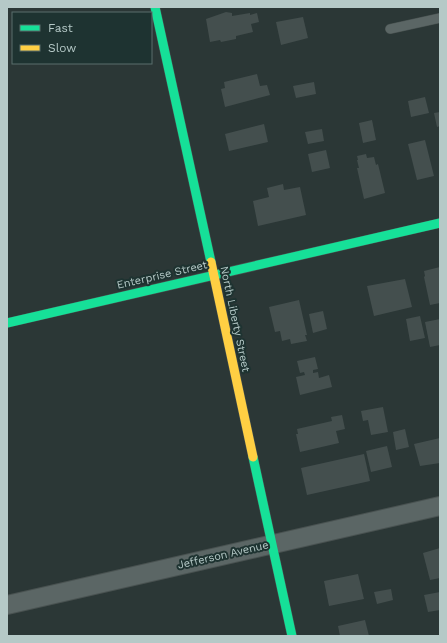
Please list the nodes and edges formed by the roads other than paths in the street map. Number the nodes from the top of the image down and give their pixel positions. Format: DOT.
graph roads {
  1 [pos="155,7"];
  2 [pos="440,18"];
  3 [pos="390,29"];
  4 [pos="440,223"];
  5 [pos="213,276"];
  6 [pos="7,323"];
  7 [pos="440,506"];
  8 [pos="272,544"];
  9 [pos="7,605"];
  10 [pos="292,636"];
  1 -- 5 [label="main road, North Liberty Street"];
  2 -- 3 [label="lane"];
  4 -- 5 [label="main road, Enterprise Street"];
  5 -- 6 [label="main road, Enterprise Street"];
  5 -- 8 [label="main road, North Liberty Street"];
  7 -- 8 [label="street, Jefferson Avenue"];
  8 -- 9 [label="street, Jefferson Avenue"];
  8 -- 10 [label="main road, North Liberty Street"];
}
